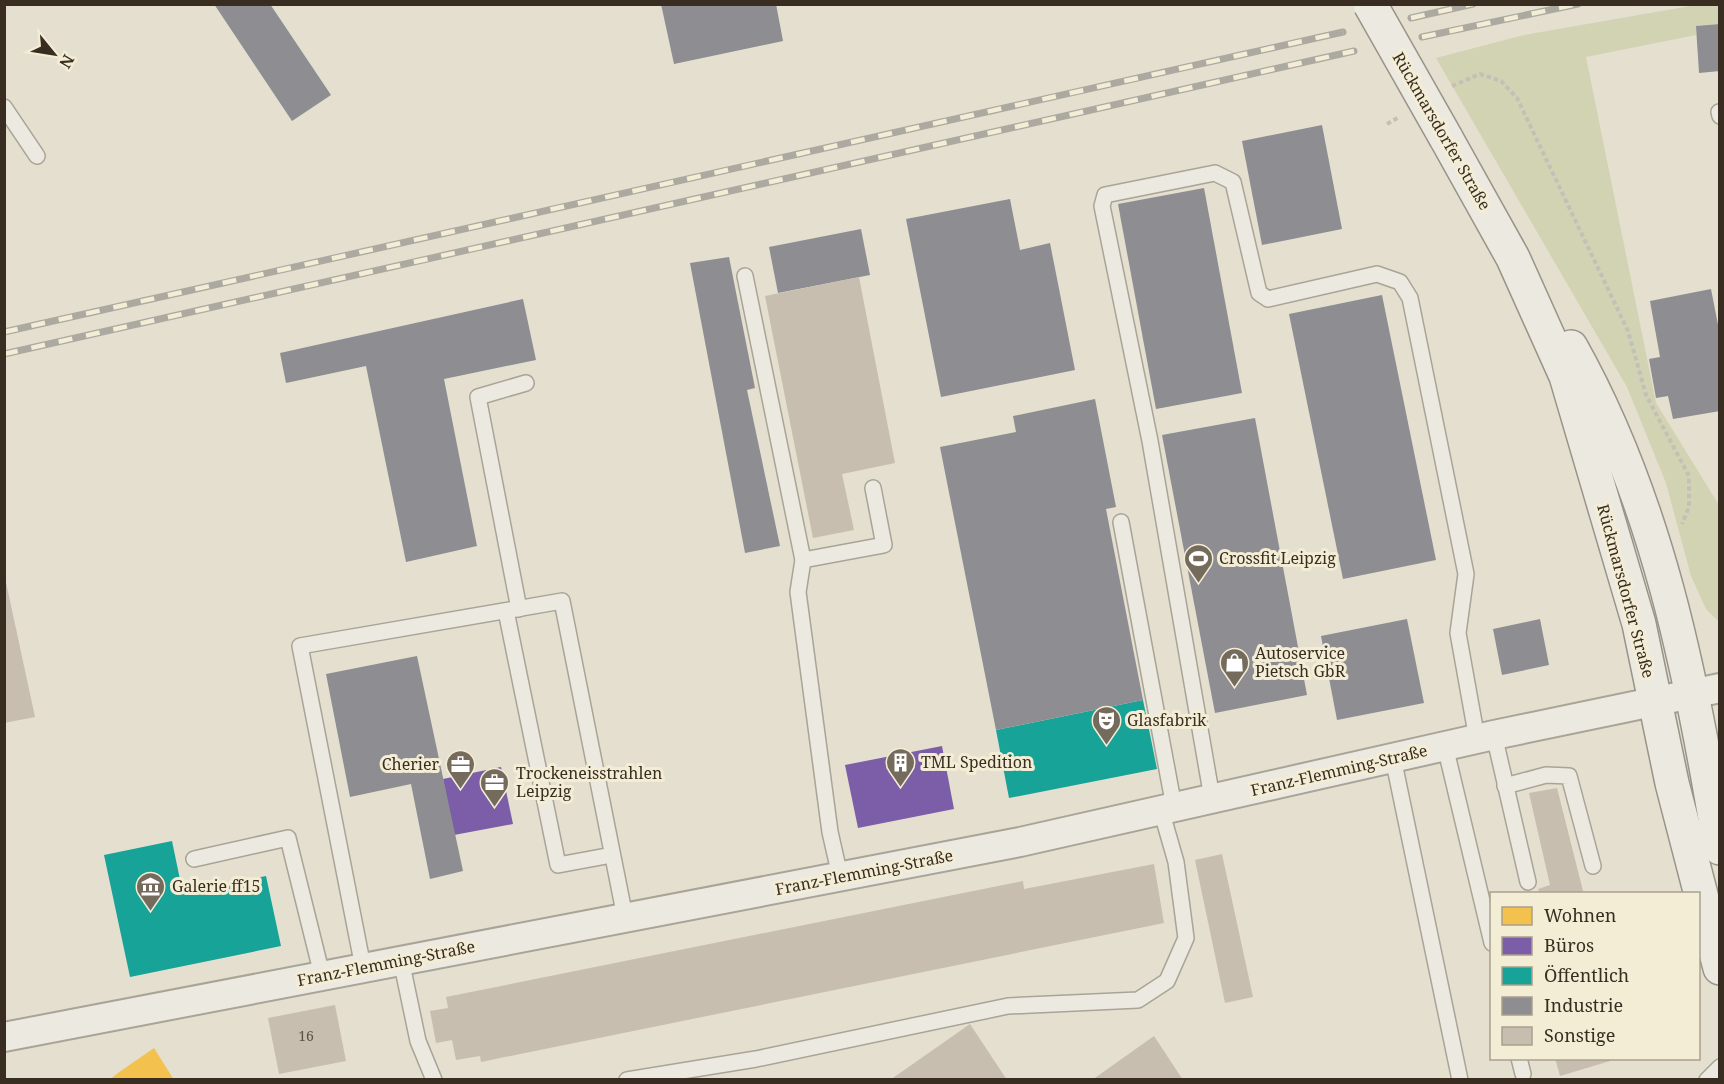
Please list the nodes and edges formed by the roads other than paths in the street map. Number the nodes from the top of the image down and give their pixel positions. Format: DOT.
graph roads {
  1 [pos="1370,4"];
  2 [pos="4,107"];
  3 [pos="37,156"];
  4 [pos="1513,258"];
  5 [pos="745,276"];
  6 [pos="526,383"];
  7 [pos="873,488"];
  8 [pos="1122,522"];
  9 [pos="803,560"];
  10 [pos="512,610"];
  11 [pos="1705,691"];
  12 [pos="1655,701"];
  13 [pos="1485,737"];
  14 [pos="1445,746"];
  15 [pos="1393,758"];
  16 [pos="1505,786"];
  17 [pos="1212,798"];
  18 [pos="1168,808"];
  19 [pos="1719,848"];
  20 [pos="612,855"];
  21 [pos="194,859"];
  22 [pos="1593,866"];
  23 [pos="840,876"];
  24 [pos="1528,882"];
  25 [pos="1700,892"];
  26 [pos="1700,893"];
  27 [pos="625,917"];
  28 [pos="1490,939"];
  29 [pos="401,960"];
  30 [pos="363,967"];
  31 [pos="1719,968"];
  32 [pos="322,975"];
  33 [pos="4,1037"];
  34 [pos="1519,1060"];
  35 [pos="1719,1067"];
  36 [pos="1523,1074"];
  37 [pos="434,1080"];
  38 [pos="627,1080"];
  39 [pos="1460,1080"];
  40 [pos="1707,1080"];
  1 -- 4 [label="main road, Rückmarsdorfer Straße, bridge"];
  2 -- 3 [label="lane"];
  4 -- 11 [label="main road, Rückmarsdorfer Straße"];
  4 -- 12 [label="main road, Rückmarsdorfer Straße"];
  5 -- 9 [label="lane"];
  6 -- 10 [label="lane"];
  7 -- 9 [label="lane"];
  8 -- 18 [label="lane"];
  9 -- 23 [label="lane"];
  10 -- 20 [label="lane"];
  10 -- 20 [label="lane"];
  10 -- 30 [label="lane"];
  11 -- 12 [label="street, Franz-Flemming-Straße"];
  11 -- 19 [label="main road, Rückmarsdorfer Straße"];
  12 -- 13 [label="street, Franz-Flemming-Straße"];
  12 -- 25 [label="main road, Rückmarsdorfer Straße"];
  13 -- 14 [label="street, Franz-Flemming-Straße"];
  13 -- 16 [label="lane"];
  13 -- 17 [label="lane"];
  14 -- 15 [label="street, Franz-Flemming-Straße"];
  14 -- 28 [label="lane"];
  15 -- 17 [label="street, Franz-Flemming-Straße"];
  15 -- 39 [label="lane"];
  16 -- 22 [label="lane"];
  16 -- 24 [label="lane"];
  17 -- 18 [label="street, Franz-Flemming-Straße"];
  18 -- 23 [label="street, Franz-Flemming-Straße"];
  18 -- 38 [label="lane"];
  20 -- 27 [label="lane"];
  21 -- 32 [label="lane"];
  23 -- 27 [label="street, Franz-Flemming-Straße"];
  26 -- 31 [label="main road, Rückmarsdorfer Straße"];
  27 -- 29 [label="street, Franz-Flemming-Straße"];
  29 -- 30 [label="street, Franz-Flemming-Straße"];
  29 -- 37 [label="lane"];
  30 -- 32 [label="street, Franz-Flemming-Straße"];
  32 -- 33 [label="street, Franz-Flemming-Straße"];
  34 -- 36 [label="lane"];
  35 -- 40 [label="lane"];
}
